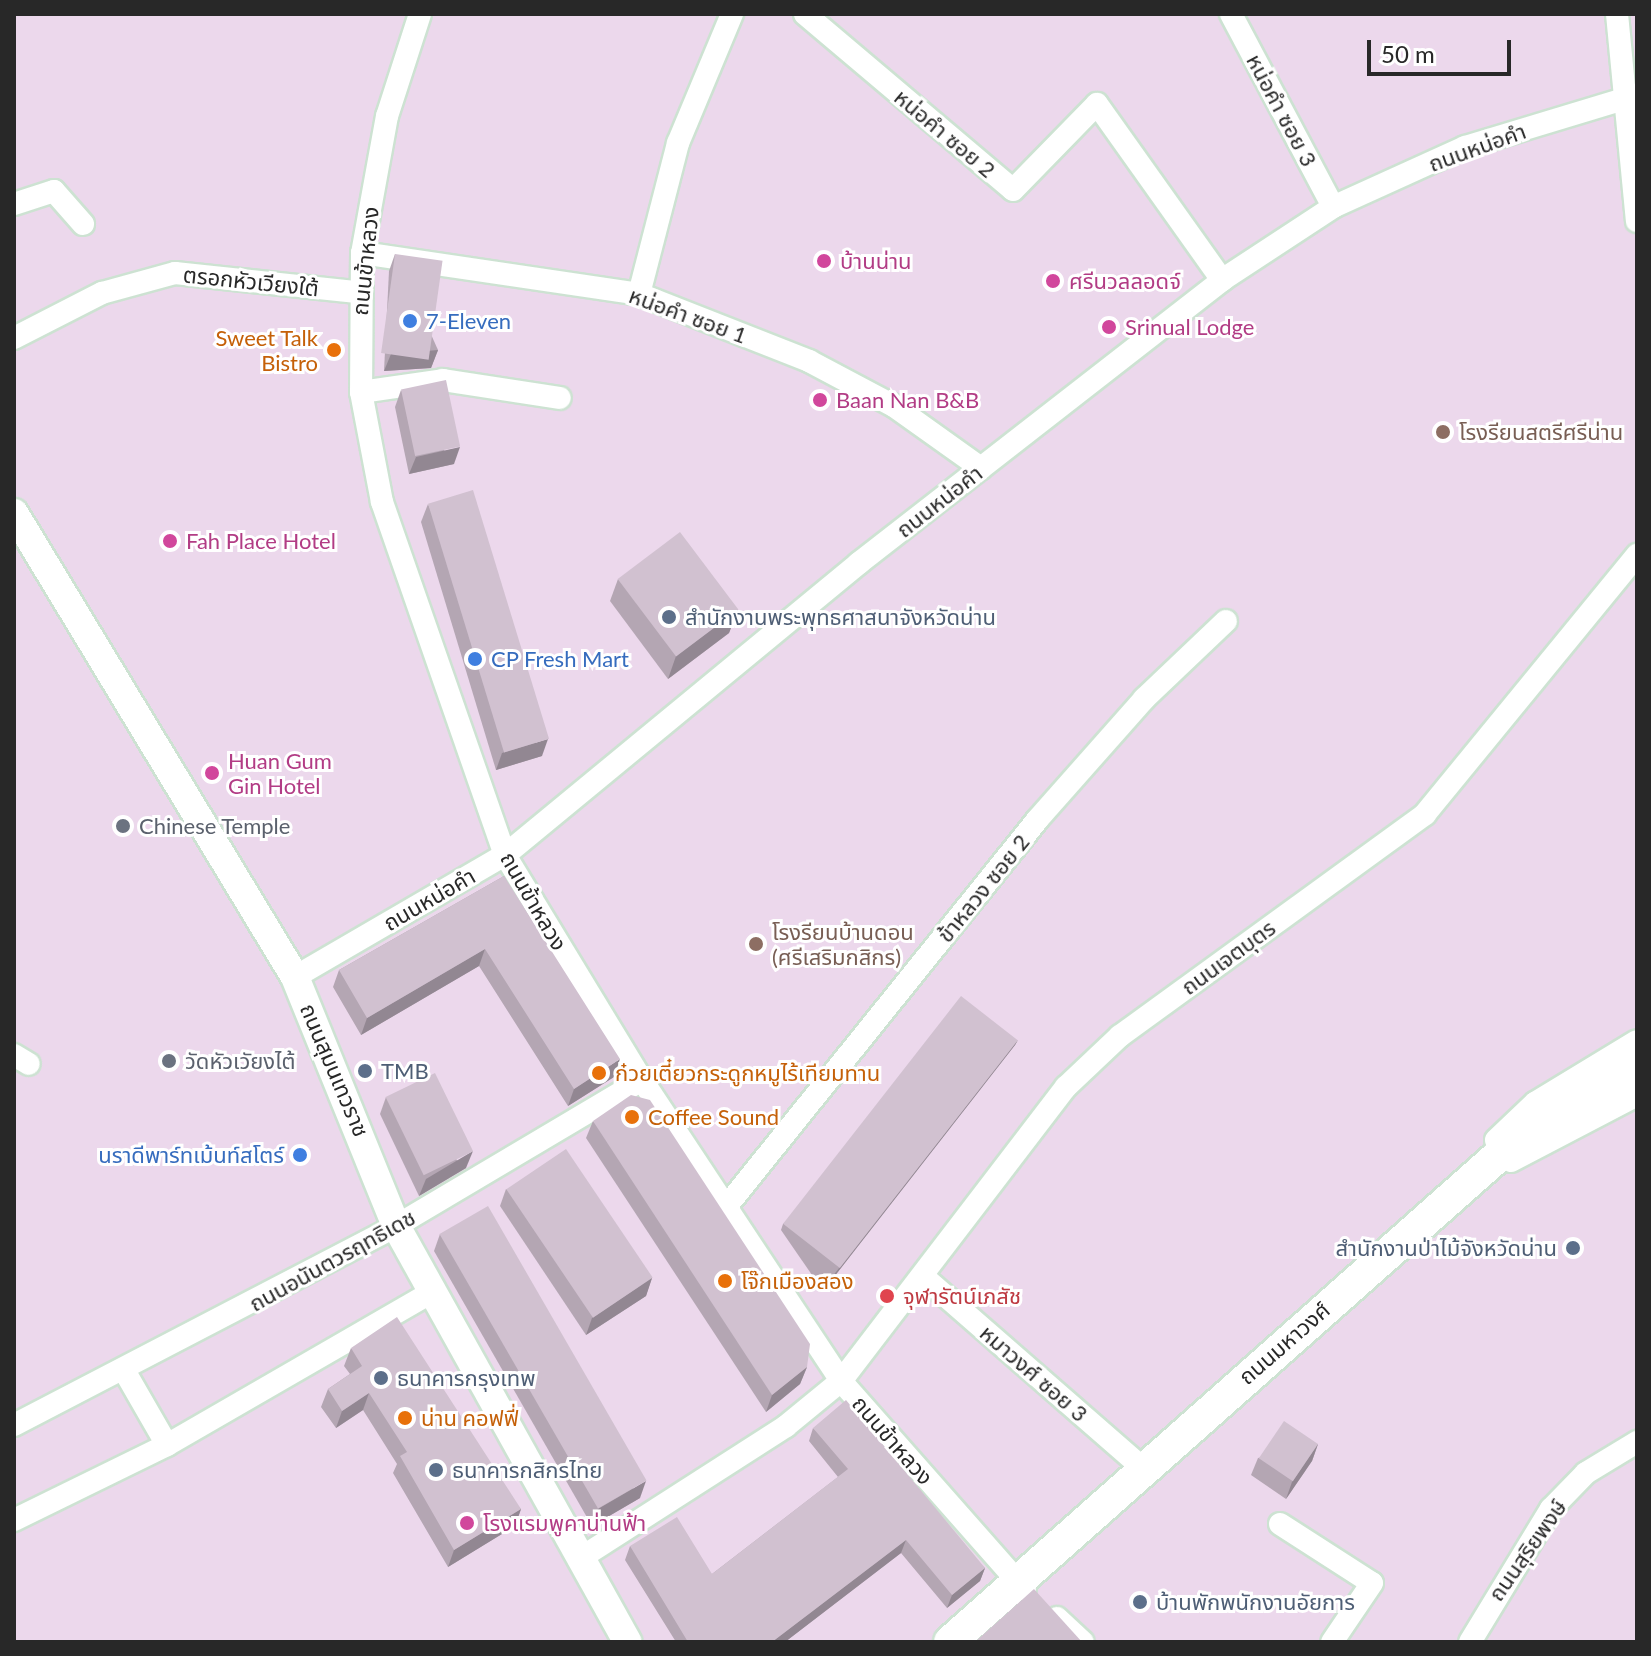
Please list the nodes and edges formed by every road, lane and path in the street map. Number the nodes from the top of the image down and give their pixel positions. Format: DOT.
graph roads {
  1 [pos="420,14"];
  2 [pos="732,14"];
  3 [pos="805,14"];
  4 [pos="1231,14"];
  5 [pos="1617,14"];
  6 [pos="1631,98"];
  7 [pos="14,204"];
  8 [pos="1333,207"];
  9 [pos="1637,221"];
  10 [pos="83,224"];
  11 [pos="362,253"];
  12 [pos="1222,280"];
  13 [pos="357,292"];
  14 [pos="639,294"];
  15 [pos="14,338"];
  16 [pos="361,392"];
  17 [pos="560,398"];
  18 [pos="981,468"];
  19 [pos="14,513"];
  20 [pos="1637,555"];
  21 [pos="1226,621"];
  22 [pos="505,855"];
  23 [pos="295,977"];
  24 [pos="1637,1041"];
  25 [pos="1637,1070"];
  26 [pos="642,1080"];
  27 [pos="1637,1095"];
  28 [pos="1450,1197"];
  29 [pos="726,1207"];
  30 [pos="396,1226"];
  31 [pos="926,1279"];
  32 [pos="430,1293"];
  33 [pos="125,1372"];
  34 [pos="841,1381"];
  35 [pos="14,1425"];
  36 [pos="1637,1442"];
  37 [pos="167,1445"];
  38 [pos="1143,1468"];
  39 [pos="14,1520"];
  40 [pos="1280,1524"];
  41 [pos="579,1559"];
  42 [pos="1017,1582"];
  43 [pos="628,1642"];
  44 [pos="950,1642"];
  45 [pos="1083,1642"];
  46 [pos="1332,1642"];
  47 [pos="1470,1642"];
  1 -- 11 [label="street, ถนนข้าหลวง"];
  2 -- 14 [label="street"];
  3 -- 12 [label="street, หน่อคำ ซอย 2"];
  4 -- 8 [label="street, หน่อคำ ซอย 3"];
  5 -- 6 [label="street"];
  6 -- 8 [label="street, ถนนหน่อคำ"];
  6 -- 9 [label="street"];
  7 -- 10 [label="street"];
  8 -- 12 [label="street, ถนนหน่อคำ"];
  11 -- 13 [label="street, ถนนข้าหลวง"];
  11 -- 14 [label="street, หน่อคำ ซอย 1"];
  12 -- 18 [label="street, ถนนหน่อคำ"];
  13 -- 15 [label="street, ตรอกหัวเวียงใต้"];
  13 -- 16 [label="street, ถนนข้าหลวง"];
  14 -- 18 [label="street, หน่อคำ ซอย 1"];
  16 -- 17 [label="street"];
  16 -- 22 [label="street, ถนนข้าหลวง"];
  18 -- 22 [label="street, ถนนหน่อคำ"];
  19 -- 23 [label="street, ถนนสุมนเทวราช"];
  20 -- 31 [label="street, ถนนเจตบุตร"];
  21 -- 29 [label="street, ข้าหลวง ซอย 2"];
  22 -- 23 [label="street, ถนนหน่อคำ"];
  22 -- 26 [label="street, ถนนข้าหลวง"];
  23 -- 30 [label="street, ถนนสุมนเทวราช"];
  24 -- 28 [label="street"];
  25 -- 28 [label="main road, ถนนมหาวงศ์"];
  26 -- 29 [label="street, ถนนข้าหลวง"];
  26 -- 30 [label="street, ถนนอนันตวรฤทธิเดช"];
  27 -- 28 [label="street"];
  28 -- 38 [label="main road, ถนนมหาวงศ์"];
  29 -- 34 [label="street, ถนนข้าหลวง"];
  30 -- 32 [label="street, ถนนสุมนเทวราช"];
  30 -- 33 [label="street, ถนนอนันตวรฤทธิเดช"];
  31 -- 34 [label="street, ถนนเจตบุตร"];
  31 -- 38 [label="street, หมาวงศ์ ซอย 3"];
  32 -- 37 [label="street"];
  32 -- 41 [label="street, ถนนสุมนเทวราช"];
  33 -- 35 [label="street, ถนนอนันตวรฤทธิเดช"];
  33 -- 37 [label="street"];
  34 -- 41 [label="street, ถนนเจตบุตร"];
  34 -- 42 [label="street, ถนนข้าหลวง"];
  36 -- 47 [label="street, ถนนสุริยพงษ์"];
  37 -- 39 [label="street"];
  38 -- 42 [label="main road, ถนนมหาวงศ์"];
  40 -- 46 [label="street"];
  41 -- 43 [label="street, ถนนสุมนเทวราช"];
  42 -- 44 [label="main road, ถนนมหาวงศ์"];
  42 -- 45 [label="street, ถนนข้าหลวง"];
}
